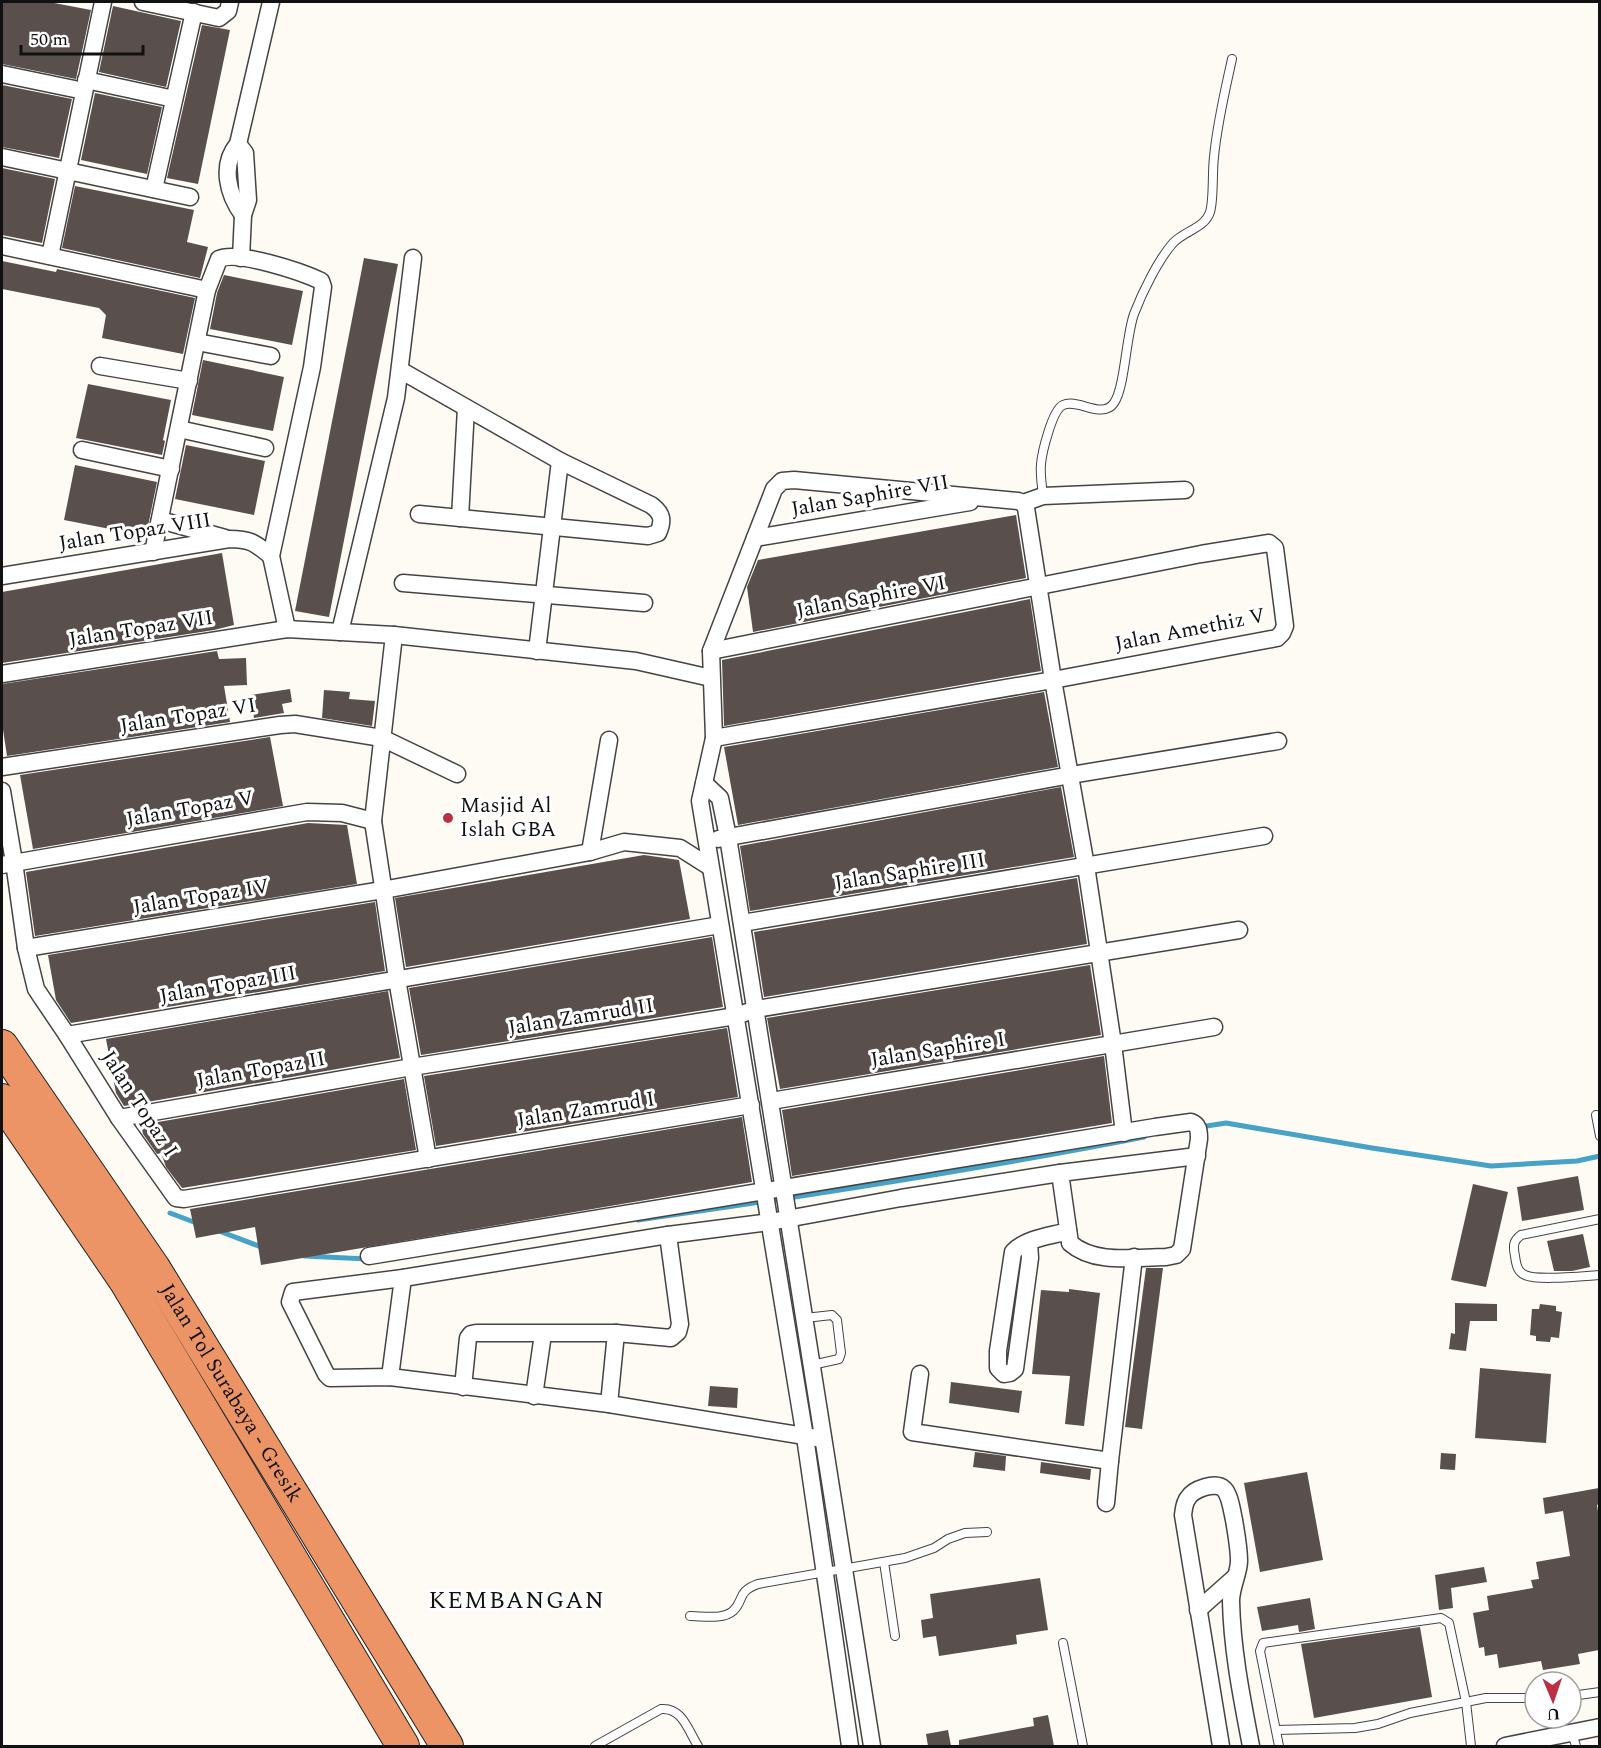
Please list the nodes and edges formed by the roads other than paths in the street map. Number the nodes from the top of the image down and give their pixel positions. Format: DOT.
graph roads {
  1 [pos="103,2"];
  2 [pos="143,2"];
  3 [pos="230,2"];
  4 [pos="271,2"];
  5 [pos="195,12"];
  6 [pos="1232,59"];
  7 [pos="2,74"];
  8 [pos="85,85"];
  9 [pos="174,99"];
  10 [pos="2,157"];
  11 [pos="68,172"];
  12 [pos="153,189"];
  13 [pos="190,197"];
  14 [pos="2,246"];
  15 [pos="50,256"];
  16 [pos="241,258"];
  17 [pos="413,258"];
  18 [pos="207,290"];
  19 [pos="197,342"];
  20 [pos="271,356"];
  21 [pos="100,366"];
  22 [pos="400,370"];
  23 [pos="189,381"];
  24 [pos="466,408"];
  25 [pos="179,429"];
  26 [pos="266,448"];
  27 [pos="82,450"];
  28 [pos="560,461"];
  29 [pos="171,469"];
  30 [pos="1185,490"];
  31 [pos="1043,496"];
  32 [pos="991,498"];
  33 [pos="1023,503"];
  34 [pos="419,514"];
  35 [pos="460,518"];
  36 [pos="160,520"];
  37 [pos="551,528"];
  38 [pos="755,538"];
  39 [pos="229,539"];
  40 [pos="153,552"];
  41 [pos="1201,554"];
  42 [pos="271,556"];
  43 [pos="2,576"];
  44 [pos="403,583"];
  45 [pos="1039,587"];
  46 [pos="544,593"];
  47 [pos="644,603"];
  48 [pos="287,629"];
  49 [pos="340,632"];
  50 [pos="394,635"];
  51 [pos="537,651"];
  52 [pos="711,651"];
  53 [pos="2,674"];
  54 [pos="711,678"];
  55 [pos="1053,680"];
  56 [pos="382,738"];
  57 [pos="714,738"];
  58 [pos="609,740"];
  59 [pos="1278,741"];
  60 [pos="2,767"];
  61 [pos="457,774"];
  62 [pos="1071,775"];
  63 [pos="704,783"];
  64 [pos="2,791"];
  65 [pos="373,821"];
  66 [pos="1264,836"];
  67 [pos="728,837"];
  68 [pos="706,842"];
  69 [pos="590,852"];
  70 [pos="8,863"];
  71 [pos="1086,866"];
  72 [pos="710,867"];
  73 [pos="382,890"];
  74 [pos="742,923"];
  75 [pos="720,925"];
  76 [pos="1239,930"];
  77 [pos="26,948"];
  78 [pos="1098,953"];
  79 [pos="397,979"];
  80 [pos="756,1009"];
  81 [pos="736,1016"];
  82 [pos="1214,1027"];
  83 [pos="67,1035"];
  84 [pos="1113,1044"];
  85 [pos="2,1046"];
  86 [pos="412,1067"];
  87 [pos="2,1100"];
  88 [pos="771,1101"];
  89 [pos="752,1105"];
  90 [pos="1596,1115"];
  91 [pos="119,1118"];
  92 [pos="1124,1132"];
  93 [pos="1599,1136"];
  94 [pos="1197,1156"];
  95 [pos="428,1159"];
  96 [pos="1060,1173"];
  97 [pos="787,1203"];
  98 [pos="767,1206"];
  99 [pos="1599,1220"];
  100 [pos="646,1226"];
  101 [pos="1068,1231"];
  102 [pos="668,1235"];
  103 [pos="1029,1242"];
  104 [pos="369,1256"];
  105 [pos="1134,1257"];
  106 [pos="1599,1275"];
  107 [pos="403,1278"];
  108 [pos="805,1317"];
  109 [pos="616,1333"];
  110 [pos="543,1334"];
  111 [pos="812,1365"];
  112 [pos="920,1374"];
  113 [pos="390,1377"];
  114 [pos="463,1387"];
  115 [pos="534,1396"];
  116 [pos="609,1404"];
  117 [pos="805,1437"];
  118 [pos="824,1439"];
  119 [pos="1110,1461"];
  120 [pos="1106,1503"];
  121 [pos="987,1532"];
  122 [pos="884,1562"];
  123 [pos="843,1569"];
  124 [pos="825,1572"];
  125 [pos="1234,1578"];
  126 [pos="1198,1610"];
  127 [pos="690,1616"];
  128 [pos="894,1636"];
  129 [pos="1063,1642"];
  130 [pos="1599,1692"];
  131 [pos="1583,1694"];
  132 [pos="1523,1698"];
  133 [pos="1466,1702"];
  134 [pos="1599,1727"];
  135 [pos="1276,1730"];
  136 [pos="1574,1740"];
  137 [pos="403,1746"];
  138 [pos="447,1746"];
  139 [pos="595,1746"];
  140 [pos="698,1746"];
  141 [pos="850,1746"];
  142 [pos="872,1746"];
  143 [pos="1083,1746"];
  144 [pos="1221,1746"];
  145 [pos="1251,1746"];
  146 [pos="1279,1746"];
  147 [pos="1471,1746"];
  148 [pos="1504,1746"];
  1 -- 8 [label="street"];
  2 -- 5 [label="street"];
  3 -- 5 [label="street"];
  4 -- 16 [label="street"];
  5 -- 9 [label="street"];
  6 -- 31 [label="lane"];
  7 -- 8 [label="street"];
  8 -- 9 [label="street"];
  8 -- 11 [label="street"];
  9 -- 12 [label="street"];
  10 -- 11 [label="street"];
  11 -- 12 [label="street"];
  11 -- 15 [label="street"];
  12 -- 13 [label="street"];
  14 -- 15 [label="street"];
  15 -- 18 [label="street"];
  16 -- 18 [label="street"];
  16 -- 42 [label="street"];
  17 -- 22 [label="street"];
  18 -- 19 [label="street"];
  19 -- 20 [label="street"];
  19 -- 23 [label="street"];
  21 -- 23 [label="street"];
  22 -- 24 [label="street"];
  22 -- 49 [label="street"];
  23 -- 25 [label="street"];
  24 -- 28 [label="street"];
  24 -- 35 [label="street"];
  25 -- 26 [label="street"];
  25 -- 29 [label="street"];
  27 -- 29 [label="street"];
  28 -- 37 [label="street"];
  28 -- 37 [label="street"];
  29 -- 36 [label="street"];
  30 -- 31 [label="street"];
  31 -- 33 [label="street"];
  32 -- 33 [label="street"];
  32 -- 38 [label="street, Jalan Saphire VII"];
  32 -- 38 [label="street"];
  33 -- 45 [label="street"];
  34 -- 35 [label="street"];
  35 -- 37 [label="street"];
  36 -- 39 [label="street"];
  36 -- 40 [label="street"];
  37 -- 46 [label="street"];
  38 -- 52 [label="street"];
  39 -- 40 [label="street, Jalan Topaz VIII"];
  39 -- 42 [label="street, Jalan Topaz VIII"];
  40 -- 43 [label="street, Jalan Topaz VIII"];
  41 -- 45 [label="street, Jalan Saphire VI"];
  41 -- 55 [label="street, Jalan Amethiz V"];
  42 -- 48 [label="street"];
  44 -- 46 [label="street"];
  45 -- 52 [label="street, Jalan Saphire VI"];
  45 -- 55 [label="street"];
  46 -- 47 [label="street"];
  46 -- 51 [label="street"];
  48 -- 49 [label="street, Jalan Topaz VII"];
  48 -- 53 [label="street, Jalan Topaz VII"];
  49 -- 50 [label="street, Jalan Topaz VII"];
  50 -- 51 [label="street, Jalan Topaz VII"];
  50 -- 56 [label="street"];
  51 -- 54 [label="street, Jalan Topaz VII"];
  52 -- 54 [label="street"];
  54 -- 57 [label="street"];
  55 -- 57 [label="street"];
  55 -- 62 [label="street"];
  56 -- 60 [label="street, Jalan Topaz VI"];
  56 -- 61 [label="street, Jalan Topaz VI"];
  56 -- 65 [label="street"];
  57 -- 63 [label="street"];
  58 -- 69 [label="street"];
  59 -- 62 [label="street"];
  62 -- 67 [label="street"];
  62 -- 71 [label="street"];
  63 -- 67 [label="street"];
  63 -- 68 [label="street"];
  64 -- 70 [label="street, Jalan Topaz I"];
  65 -- 70 [label="street, Jalan Topaz V"];
  65 -- 73 [label="street"];
  66 -- 71 [label="street, Jalan Saphire III"];
  67 -- 68 [label="street"];
  67 -- 74 [label="street"];
  68 -- 72 [label="street"];
  69 -- 72 [label="street, Jalan Topaz IV"];
  69 -- 73 [label="street, Jalan Topaz IV"];
  70 -- 77 [label="street, Jalan Topaz I"];
  71 -- 74 [label="street, Jalan Saphire III"];
  71 -- 78 [label="street"];
  72 -- 75 [label="street"];
  73 -- 77 [label="street, Jalan Topaz IV"];
  73 -- 79 [label="street"];
  74 -- 80 [label="street"];
  75 -- 79 [label="street, Jalan Topaz III"];
  75 -- 81 [label="street"];
  76 -- 78 [label="street, Jalan Zamrud II"];
  77 -- 83 [label="street, Jalan Topaz I"];
  78 -- 80 [label="street, Jalan Zamrud II"];
  78 -- 84 [label="street"];
  79 -- 83 [label="street, Jalan Topaz III"];
  79 -- 86 [label="street"];
  80 -- 81 [label="street, Jalan Zamrud II"];
  80 -- 88 [label="street"];
  81 -- 86 [label="street, Jalan Zamrud II"];
  81 -- 89 [label="street"];
  82 -- 84 [label="street, Jalan Saphire I"];
  83 -- 91 [label="street, Jalan Topaz I"];
  84 -- 88 [label="street, Jalan Saphire I"];
  84 -- 92 [label="street"];
  85 -- 138 [label="highway, Jalan Tol Surabaya - Gresik"];
  86 -- 91 [label="street, Jalan Topaz II"];
  86 -- 95 [label="street"];
  87 -- 137 [label="highway, Jalan Tol Surabaya - Gresik"];
  88 -- 97 [label="street"];
  89 -- 95 [label="street, Jalan Zamrud I"];
  89 -- 98 [label="street"];
  90 -- 93 [label="lane"];
  91 -- 95 [label="street, Jalan Topaz I"];
  92 -- 94 [label="street"];
  92 -- 97 [label="street"];
  94 -- 96 [label="street"];
  94 -- 105 [label="street"];
  96 -- 97 [label="street"];
  96 -- 101 [label="street"];
  97 -- 98 [label="street"];
  97 -- 98 [label="street"];
  97 -- 108 [label="street"];
  98 -- 100 [label="street"];
  98 -- 102 [label="street"];
  98 -- 117 [label="street"];
  99 -- 106 [label="lane"];
  100 -- 102 [label="street"];
  100 -- 104 [label="street"];
  100 -- 107 [label="street"];
  101 -- 103 [label="street"];
  101 -- 105 [label="street"];
  102 -- 109 [label="street"];
  103 -- 103 [label="street"];
  105 -- 119 [label="street"];
  107 -- 113 [label="street"];
  107 -- 113 [label="street"];
  108 -- 111 [label="street"];
  108 -- 111 [label="lane"];
  109 -- 110 [label="street"];
  109 -- 116 [label="street"];
  110 -- 114 [label="street"];
  110 -- 115 [label="street"];
  111 -- 118 [label="street"];
  112 -- 119 [label="street"];
  113 -- 114 [label="street"];
  114 -- 115 [label="street"];
  115 -- 116 [label="street"];
  116 -- 117 [label="street"];
  117 -- 118 [label="street"];
  117 -- 124 [label="street"];
  118 -- 123 [label="street"];
  119 -- 120 [label="street"];
  121 -- 122 [label="lane"];
  122 -- 123 [label="lane"];
  122 -- 128 [label="lane"];
  123 -- 124 [label="lane"];
  123 -- 142 [label="street"];
  124 -- 127 [label="lane"];
  124 -- 141 [label="street"];
  125 -- 126 [label="street"];
  125 -- 126 [label="street"];
  125 -- 145 [label="street"];
  126 -- 144 [label="street"];
  129 -- 143 [label="lane"];
  130 -- 131 [label="lane"];
  132 -- 133 [label="lane"];
  133 -- 135 [label="lane"];
  133 -- 135 [label="lane"];
  133 -- 147 [label="lane"];
  134 -- 136 [label="street"];
  135 -- 146 [label="lane"];
  136 -- 148 [label="street"];
  139 -- 140 [label="lane"];
}
